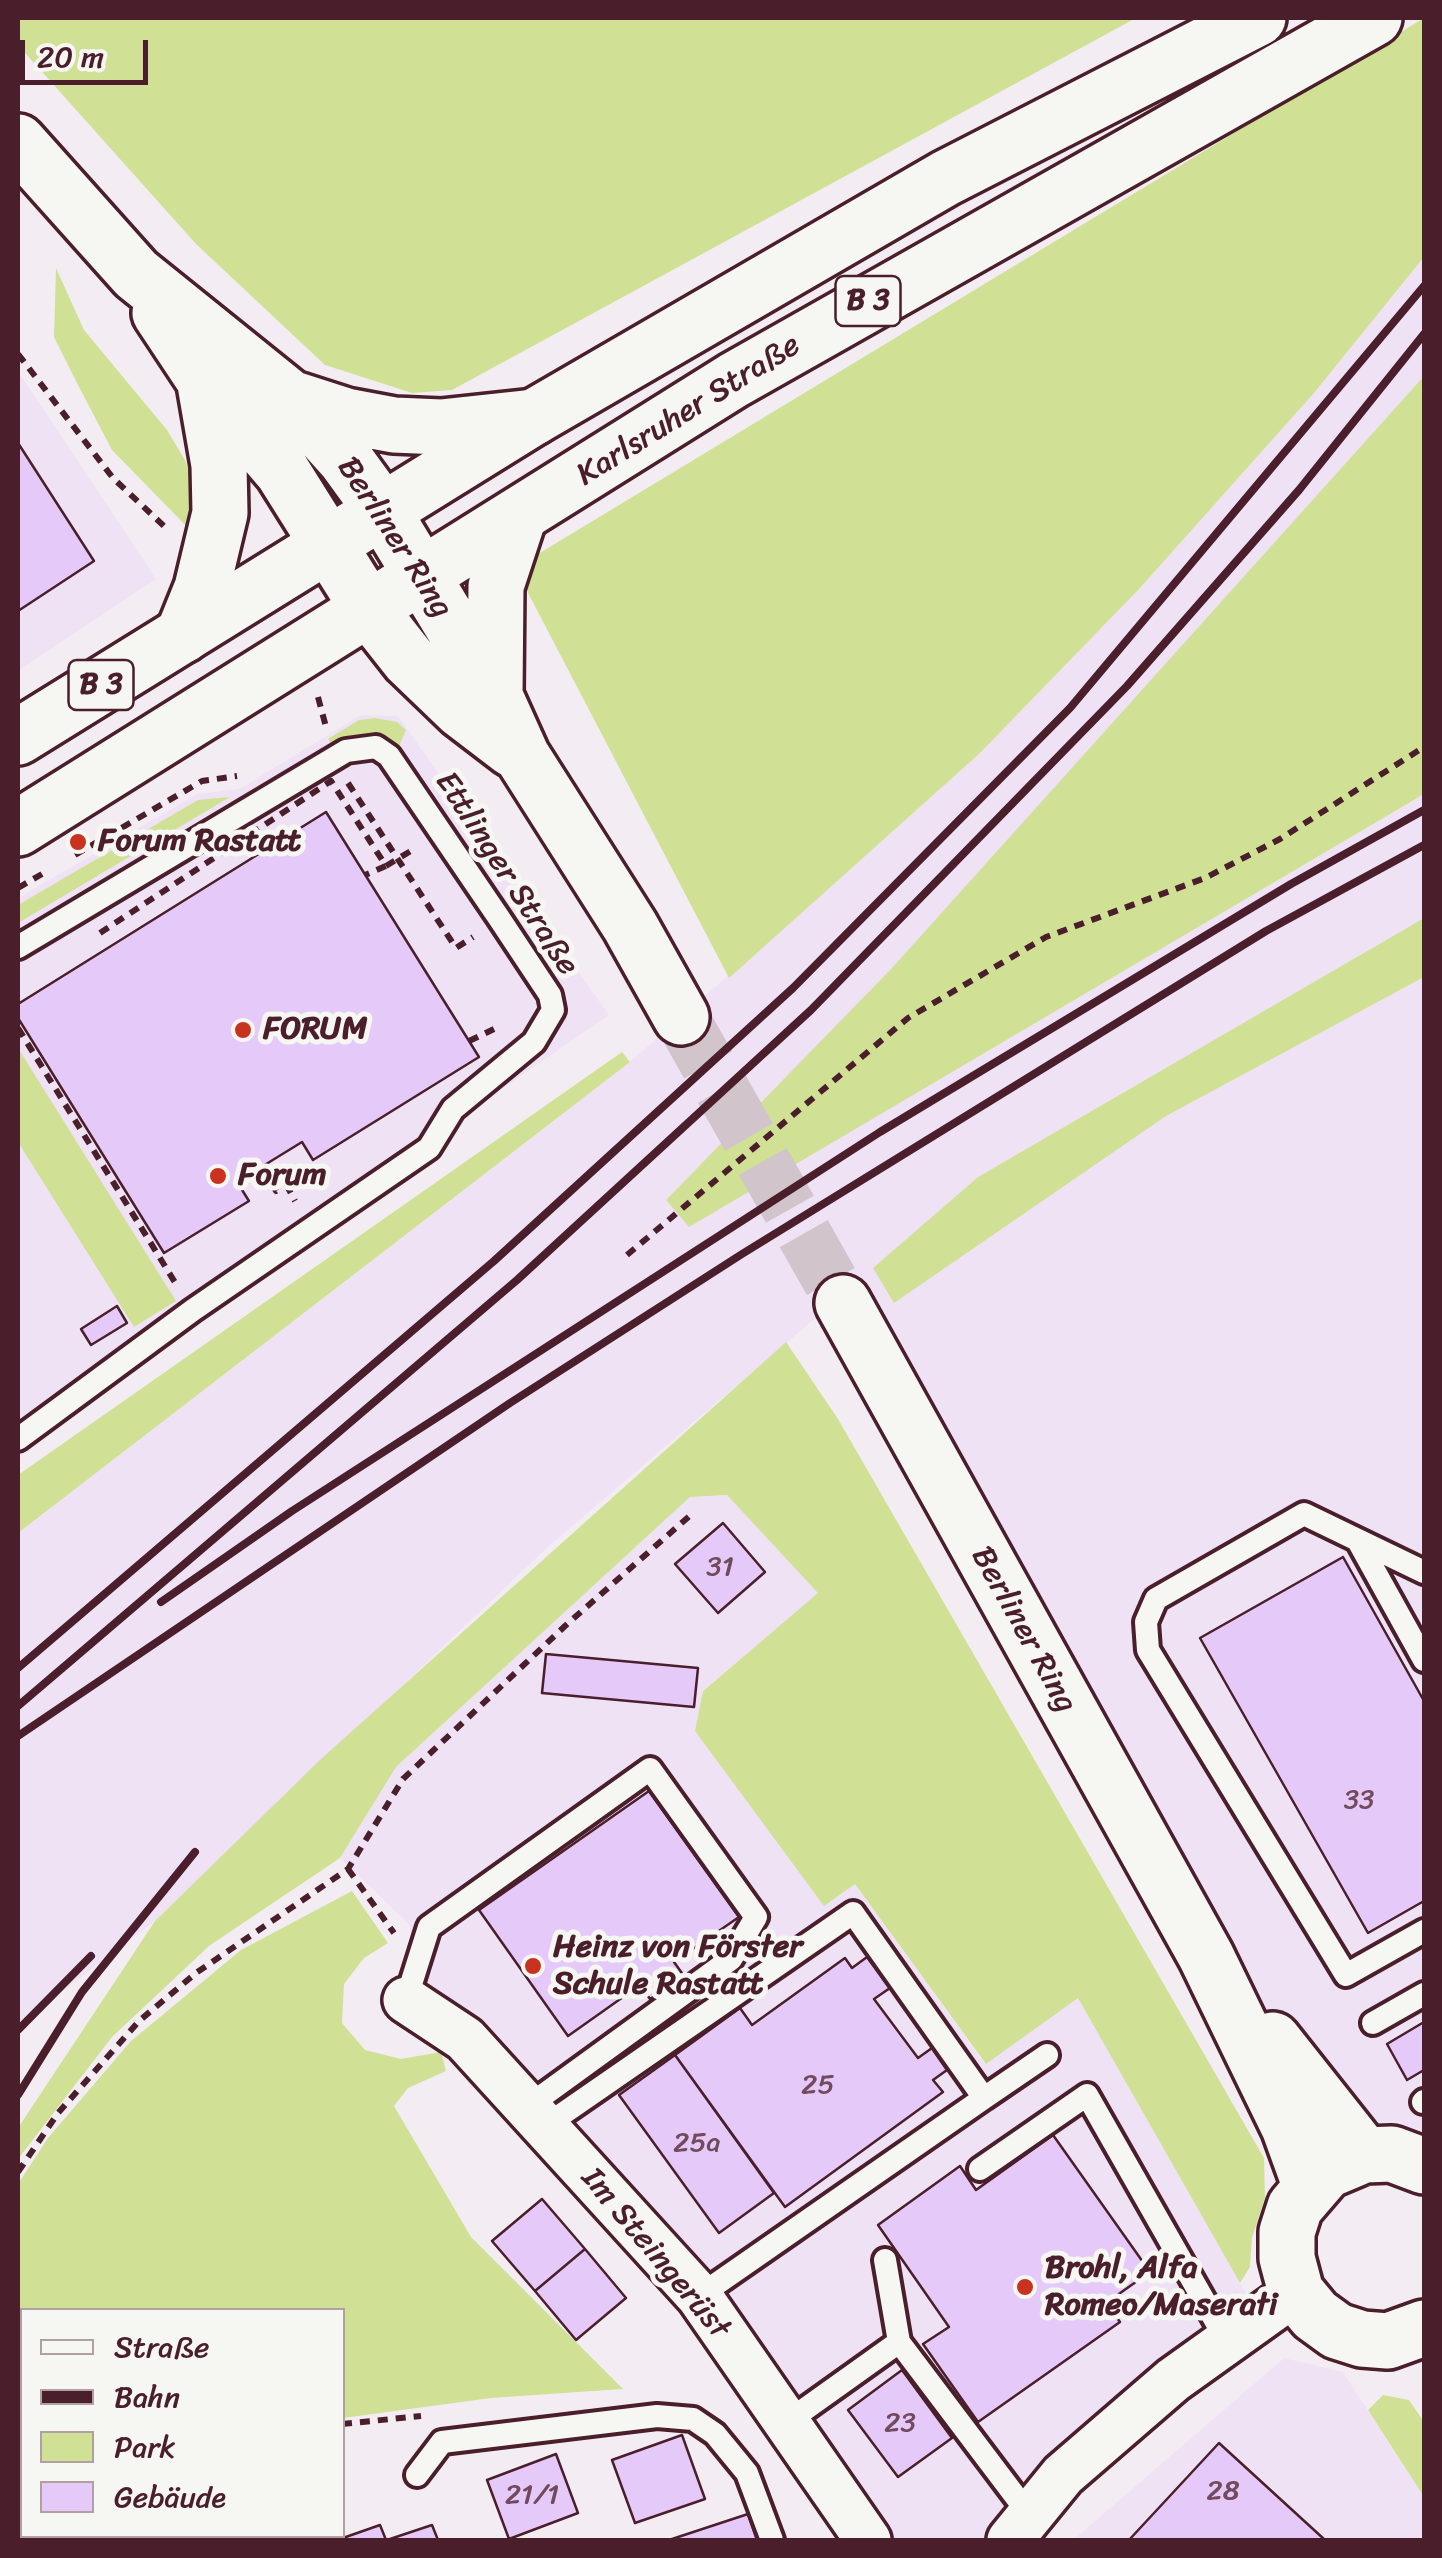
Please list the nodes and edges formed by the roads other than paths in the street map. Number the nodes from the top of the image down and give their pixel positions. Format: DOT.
graph roads {
  1 [pos="1258,18"];
  2 [pos="1374,18"];
  3 [pos="1204,35"];
  4 [pos="26,166"];
  5 [pos="136,274"];
  6 [pos="204,381"];
  7 [pos="290,398"];
  8 [pos="534,417"];
  9 [pos="382,510"];
  10 [pos="520,516"];
  11 [pos="330,543"];
  12 [pos="420,574"];
  13 [pos="368,608"];
  14 [pos="183,635"];
  15 [pos="495,696"];
  16 [pos="18,737"];
  17 [pos="522,756"];
  18 [pos="33,849"];
  19 [pos="18,947"];
  20 [pos="681,1017"];
  21 [pos="843,1304"];
  22 [pos="18,1439"];
  23 [pos="1358,1540"];
  24 [pos="1424,1572"];
  25 [pos="1424,1660"];
  26 [pos="1424,1931"];
  27 [pos="1206,1956"];
  28 [pos="1424,1994"];
  29 [pos="406,2000"];
  30 [pos="1372,2022"];
  31 [pos="1047,2055"];
  32 [pos="984,2098"];
  33 [pos="536,2116"];
  34 [pos="1364,2155"];
  35 [pos="1424,2166"];
  36 [pos="980,2168"];
  37 [pos="1310,2185"];
  38 [pos="885,2260"];
  39 [pos="1296,2292"];
  40 [pos="700,2296"];
  41 [pos="1421,2336"];
  42 [pos="1226,2340"];
  43 [pos="899,2342"];
  44 [pos="787,2422"];
  45 [pos="417,2474"];
  46 [pos="1019,2527"];
  47 [pos="772,2540"];
  48 [pos="868,2540"];
  1 -- 3 [label="street, B 3"];
  2 -- 10 [label="street, Karlsruher Straße / B 3"];
  3 -- 8 [label="street, B 3"];
  4 -- 5 [label="street, Berliner Ring"];
  5 -- 6 [label="street, Berliner Ring"];
  5 -- 7 [label="street, Berliner Ring"];
  6 -- 11 [label="street, Berliner Ring"];
  6 -- 14 [label="street"];
  7 -- 8 [label="street"];
  7 -- 9 [label="street, Berliner Ring"];
  8 -- 9 [label="street, B 3"];
  9 -- 11 [label="street, B 3"];
  9 -- 12 [label="street, Berliner Ring"];
  10 -- 12 [label="street, Karlsruher Straße / B 3"];
  10 -- 15 [label="street"];
  11 -- 13 [label="street, Berliner Ring"];
  11 -- 14 [label="street, B 3"];
  12 -- 13 [label="street, Karlsruher Straße / B 3"];
  12 -- 15 [label="street, Berliner Ring"];
  13 -- 17 [label="street, Berliner Ring"];
  13 -- 18 [label="street, Karlsruher Straße / B 3"];
  14 -- 16 [label="street, B 3"];
  15 -- 17 [label="street, Berliner Ring"];
  17 -- 20 [label="street, Berliner Ring"];
  19 -- 22 [label="lane, Ettlinger Straße"];
  21 -- 27 [label="street, Berliner Ring"];
  23 -- 24 [label="lane"];
  23 -- 25 [label="lane"];
  23 -- 26 [label="lane"];
  27 -- 34 [label="street, Berliner Ring"];
  27 -- 37 [label="street, Berliner Ring"];
  28 -- 30 [label="lane"];
  29 -- 33 [label="street, Im Steingerüst"];
  29 -- 33 [label="lane"];
  31 -- 32 [label="lane"];
  32 -- 33 [label="lane"];
  32 -- 40 [label="lane"];
  33 -- 40 [label="street, Im Steingerüst"];
  34 -- 35 [label="street"];
  34 -- 37 [label="street"];
  36 -- 42 [label="lane"];
  37 -- 39 [label="street"];
  38 -- 43 [label="lane"];
  39 -- 41 [label="street"];
  39 -- 42 [label="street"];
  40 -- 44 [label="street, Im Steingerüst"];
  42 -- 46 [label="street"];
  43 -- 44 [label="lane"];
  43 -- 46 [label="lane"];
  44 -- 48 [label="street, Im Steingerüst"];
  45 -- 47 [label="lane"];
}
